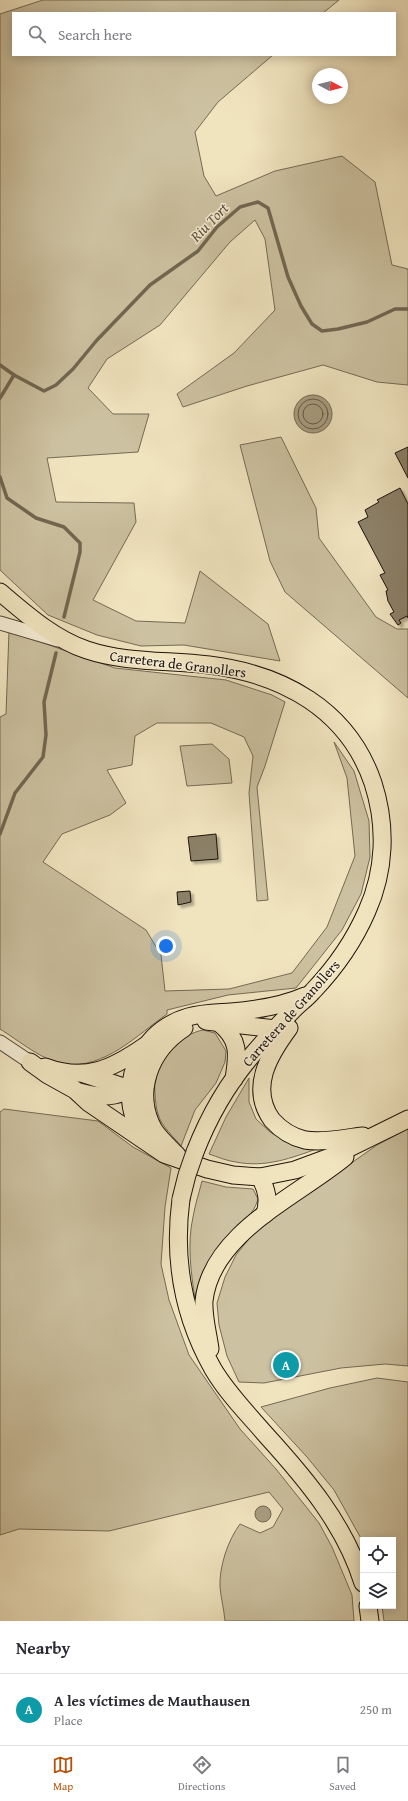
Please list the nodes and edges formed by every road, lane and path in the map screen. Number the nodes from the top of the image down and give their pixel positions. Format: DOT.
graph roads {
  1 [pos="1,597"];
  2 [pos="0,623"];
  3 [pos="69,642"];
  4 [pos="312,992"];
  5 [pos="218,1022"];
  6 [pos="276,1029"];
  7 [pos="0,1042"];
  8 [pos="165,1043"];
  9 [pos="145,1046"];
  10 [pos="30,1062"];
  11 [pos="84,1074"];
  12 [pos="234,1078"];
  13 [pos="75,1090"];
  14 [pos="130,1090"];
  15 [pos="408,1119"];
  16 [pos="151,1137"];
  17 [pos="371,1137"];
  18 [pos="189,1156"];
  19 [pos="260,1177"];
  20 [pos="265,1214"];
  21 [pos="213,1369"];
  22 [pos="360,1576"];
  23 [pos="368,1609"];
  24 [pos="370,1621"];
  1 -- 3 [label="main road, Carretera de Granollers"];
  2 -- 3 [label="street"];
  3 -- 4 [label="main road, Carretera de Granollers"];
  4 -- 6 [label="main road, Carretera de Granollers"];
  4 -- 9 [label="main road"];
  4 -- 17 [label="main road"];
  5 -- 6 [label="main road"];
  5 -- 8 [label="main road"];
  5 -- 12 [label="main road"];
  6 -- 12 [label="main road, Carretera de Granollers"];
  7 -- 10 [label="street"];
  8 -- 14 [label="main road"];
  8 -- 16 [label="main road"];
  9 -- 11 [label="main road"];
  9 -- 14 [label="main road"];
  10 -- 11 [label="main road"];
  10 -- 13 [label="main road"];
  11 -- 14 [label="main road"];
  12 -- 18 [label="main road, Carretera de Granollers"];
  13 -- 14 [label="main road"];
  13 -- 16 [label="main road"];
  14 -- 16 [label="main road"];
  15 -- 17 [label="main road"];
  16 -- 18 [label="main road"];
  17 -- 19 [label="main road"];
  17 -- 20 [label="main road"];
  18 -- 19 [label="main road"];
  18 -- 21 [label="main road, Carretera de Granollers, bridge"];
  19 -- 20 [label="main road"];
  20 -- 21 [label="main road"];
  21 -- 22 [label="main road, Carretera de Granollers"];
  23 -- 24 [label="main road"];
}
